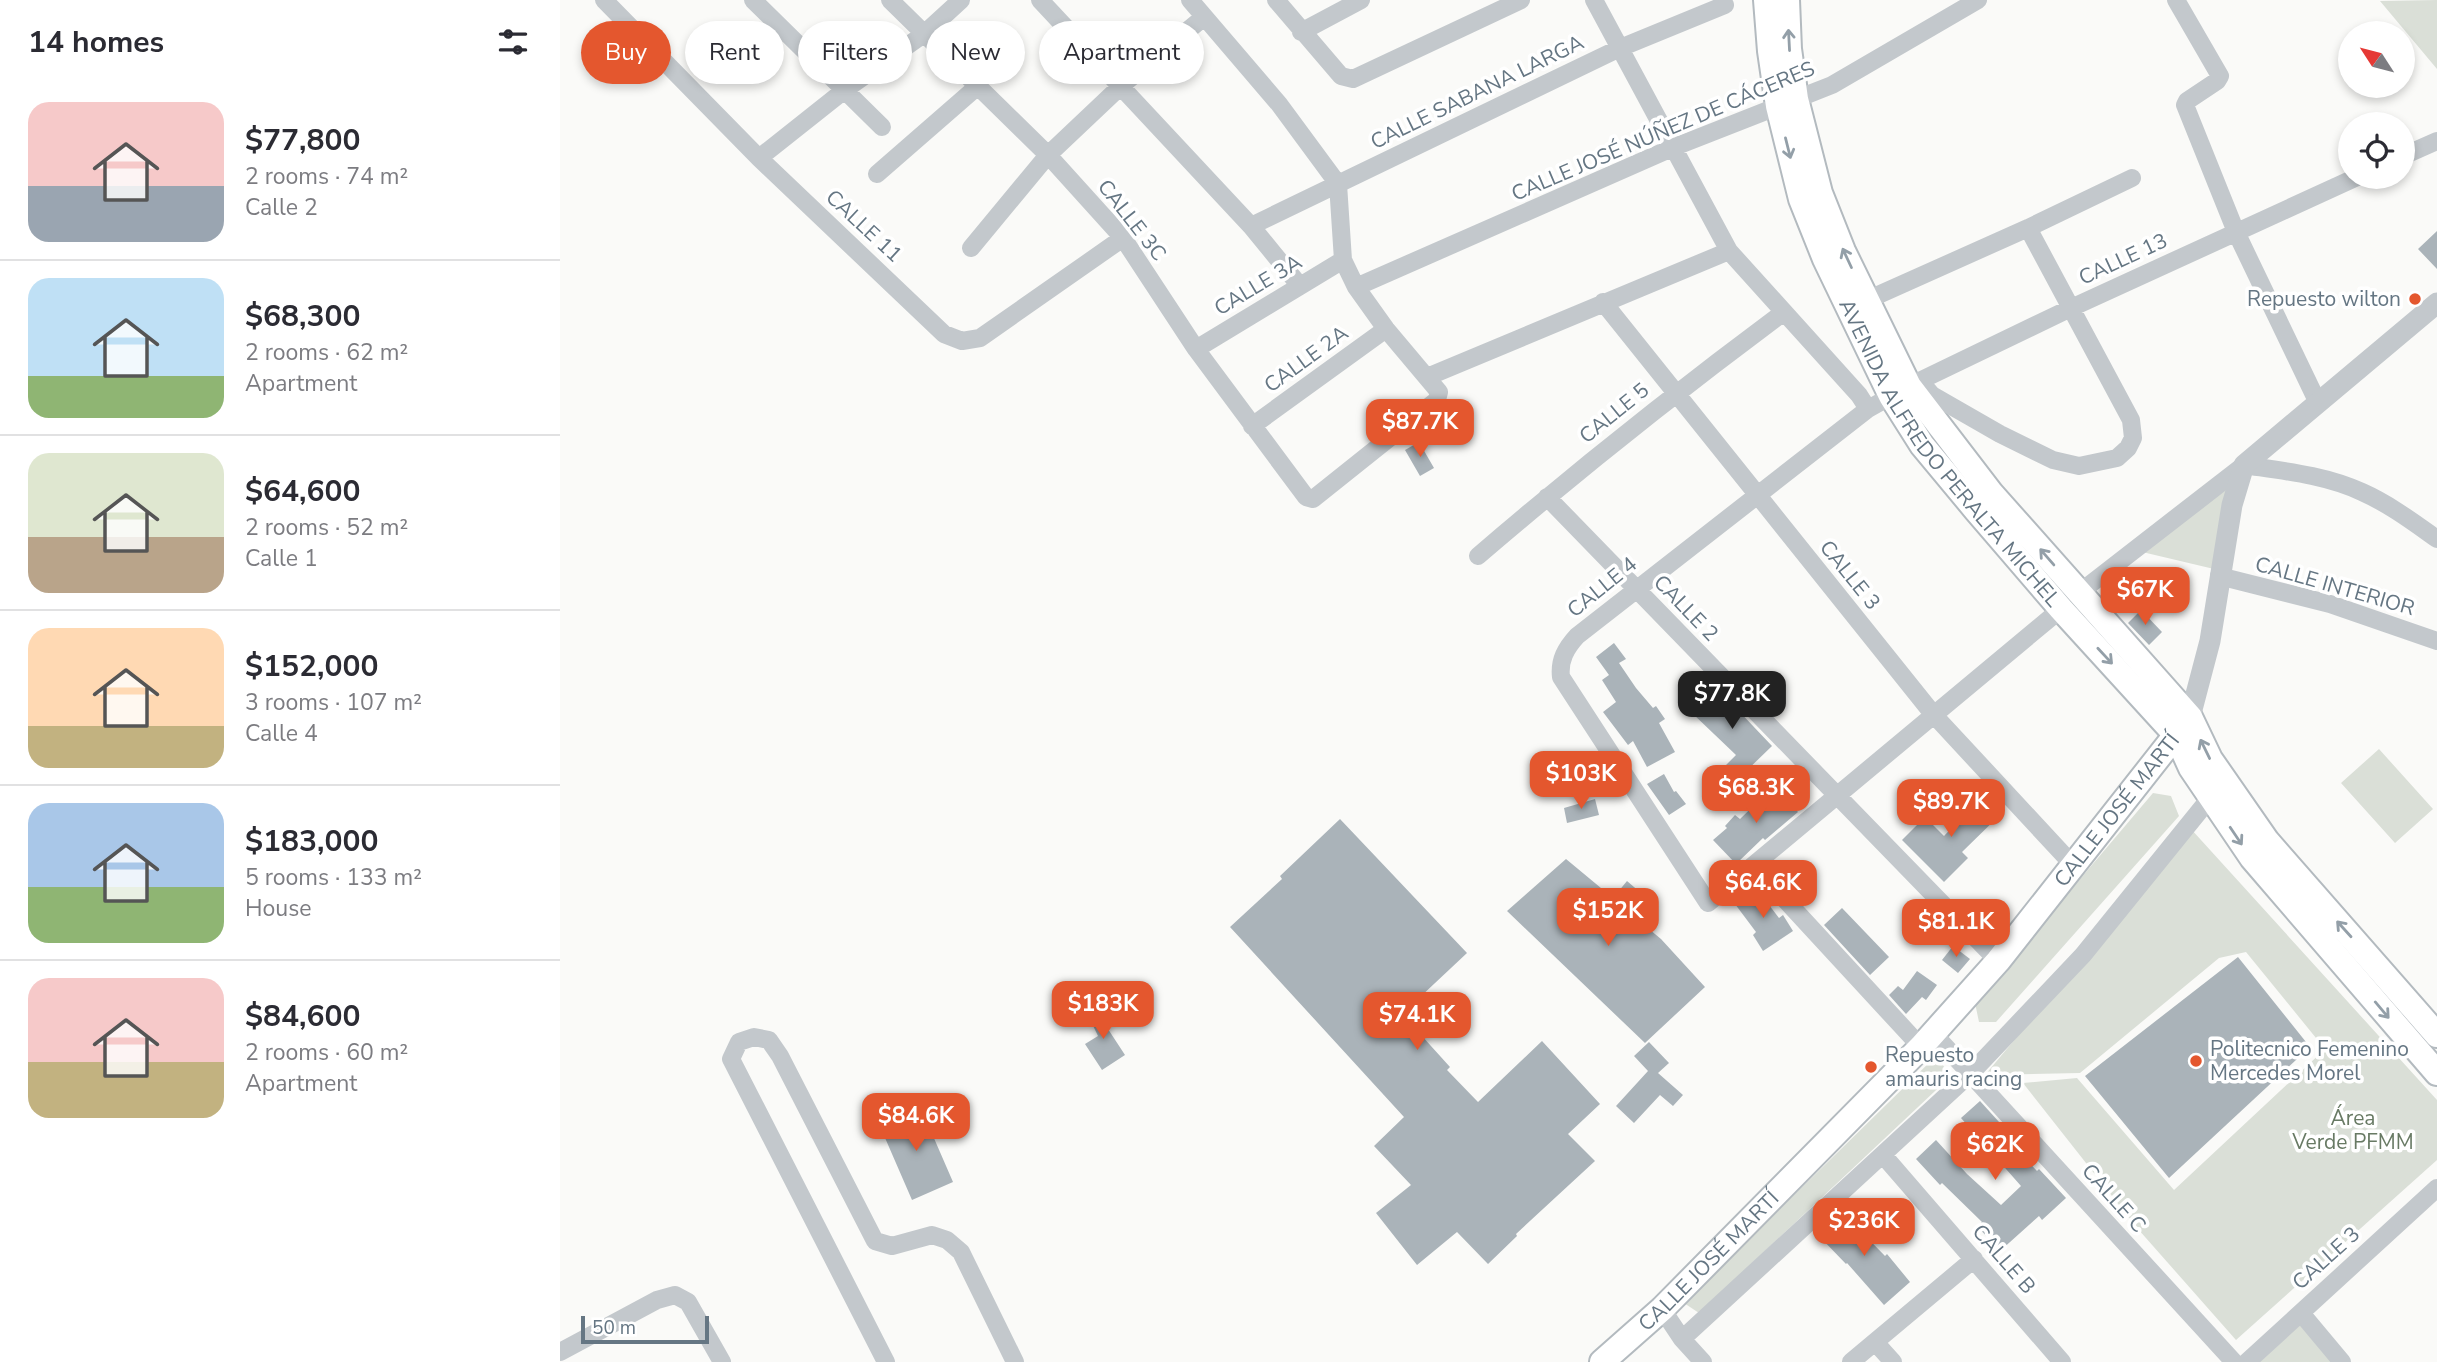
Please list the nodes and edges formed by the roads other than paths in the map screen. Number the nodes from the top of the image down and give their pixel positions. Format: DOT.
graph roads {
  1 [pos="604,0"];
  2 [pos="753,0"];
  3 [pos="890,0"];
  4 [pos="961,0"];
  5 [pos="1040,0"];
  6 [pos="1190,0"];
  7 [pos="1276,0"];
  8 [pos="1361,0"];
  9 [pos="1521,0"];
  10 [pos="1594,0"];
  11 [pos="1978,0"];
  12 [pos="2176,0"];
  13 [pos="1777,3"];
  14 [pos="1725,5"];
  15 [pos="1204,17"];
  16 [pos="1301,32"];
  17 [pos="923,34"];
  18 [pos="1620,48"];
  19 [pos="1122,85"];
  20 [pos="978,86"];
  21 [pos="846,89"];
  22 [pos="1787,102"];
  23 [pos="882,127"];
  24 [pos="2437,141"];
  25 [pos="1672,148"];
  26 [pos="2415,151"];
  27 [pos="1048,155"];
  28 [pos="759,158"];
  29 [pos="877,174"];
  30 [pos="2132,178"];
  31 [pos="1338,184"];
  32 [pos="2338,186"];
  33 [pos="1251,226"];
  34 [pos="2028,228"];
  35 [pos="2236,232"];
  36 [pos="1123,239"];
  37 [pos="971,248"];
  38 [pos="1730,251"];
  39 [pos="1343,260"];
  40 [pos="1300,286"];
  41 [pos="1356,287"];
  42 [pos="1867,300"];
  43 [pos="1603,302"];
  44 [pos="2437,303"];
  45 [pos="2071,308"];
  46 [pos="1784,312"];
  47 [pos="1385,329"];
  48 [pos="1196,349"];
  49 [pos="1433,384"];
  50 [pos="1907,388"];
  51 [pos="1675,394"];
  52 [pos="2318,403"];
  53 [pos="1868,409"];
  54 [pos="1252,426"];
  55 [pos="2244,465"];
  56 [pos="1758,496"];
  57 [pos="1547,497"];
  58 [pos="2437,539"];
  59 [pos="1478,556"];
  60 [pos="2219,576"];
  61 [pos="1635,588"];
  62 [pos="2070,601"];
  63 [pos="2437,641"];
  64 [pos="1933,714"];
  65 [pos="2183,726"];
  66 [pos="1837,796"];
  67 [pos="2210,798"];
  68 [pos="1754,866"];
  69 [pos="2074,866"];
  70 [pos="1998,961"];
  71 [pos="2437,1035"];
  72 [pos="1927,1040"];
  73 [pos="2437,1073"];
  74 [pos="1970,1074"];
  75 [pos="1884,1155"];
  76 [pos="2437,1188"];
  77 [pos="1974,1259"];
  78 [pos="1662,1309"];
  79 [pos="2301,1313"];
  80 [pos="1682,1339"];
  81 [pos="1875,1342"];
  82 [pos="567,1355"];
  83 [pos="722,1362"];
  84 [pos="886,1362"];
  85 [pos="1015,1362"];
  86 [pos="1602,1362"];
  87 [pos="1703,1362"];
  88 [pos="1851,1362"];
  89 [pos="1893,1362"];
  90 [pos="2062,1362"];
  91 [pos="2234,1362"];
  92 [pos="2246,1362"];
  93 [pos="2342,1362"];
  1 -- 28 [label="street, CALLE 11"];
  2 -- 21 [label="street"];
  3 -- 17 [label="street, CALLE 3C"];
  4 -- 17 [label="street"];
  5 -- 19 [label="street"];
  6 -- 15 [label="street"];
  7 -- 16 [label="street"];
  8 -- 16 [label="street"];
  9 -- 16 [label="street"];
  10 -- 18 [label="street"];
  11 -- 22 [label="street, CALLE JOSÉ NÚÑEZ DE CÁCERES"];
  12 -- 35 [label="street"];
  13 -- 22 [label="main road, AVENIDA ALFREDO PERALTA MICHEL"];
  14 -- 18 [label="street, CALLE SABANA LARGA"];
  15 -- 19 [label="street"];
  15 -- 31 [label="street"];
  17 -- 20 [label="street, CALLE 3C"];
  17 -- 21 [label="street"];
  18 -- 25 [label="street"];
  18 -- 31 [label="street, CALLE SABANA LARGA"];
  19 -- 27 [label="street"];
  19 -- 33 [label="street"];
  20 -- 27 [label="street, CALLE 3C"];
  20 -- 29 [label="street"];
  21 -- 23 [label="street"];
  21 -- 28 [label="street"];
  22 -- 25 [label="street, CALLE JOSÉ NÚÑEZ DE CÁCERES"];
  42 -- 22 [label="main road, AVENIDA ALFREDO PERALTA MICHEL, one-way"];
  22 -- 50 [label="main road, AVENIDA ALFREDO PERALTA MICHEL, one-way"];
  24 -- 26 [label="street"];
  25 -- 38 [label="street"];
  25 -- 41 [label="street, CALLE JOSÉ NÚÑEZ DE CÁCERES"];
  27 -- 36 [label="street, CALLE 3C"];
  27 -- 37 [label="street"];
  28 -- 36 [label="street, CALLE 11"];
  30 -- 34 [label="street"];
  31 -- 33 [label="street, CALLE SABANA LARGA"];
  31 -- 39 [label="street"];
  32 -- 35 [label="street, CALLE 13"];
  33 -- 40 [label="street"];
  34 -- 42 [label="street"];
  34 -- 45 [label="street"];
  35 -- 45 [label="street, CALLE 13"];
  35 -- 52 [label="street"];
  36 -- 48 [label="street, CALLE 3C"];
  38 -- 43 [label="street"];
  38 -- 46 [label="street"];
  39 -- 40 [label="street, CALLE 3A"];
  39 -- 41 [label="street"];
  40 -- 48 [label="street, CALLE 3A"];
  41 -- 47 [label="street"];
  42 -- 50 [label="main road, AVENIDA ALFREDO PERALTA MICHEL"];
  43 -- 49 [label="street"];
  43 -- 51 [label="street, CALLE 3"];
  44 -- 52 [label="street"];
  45 -- 50 [label="street, CALLE 13"];
  45 -- 50 [label="street"];
  46 -- 51 [label="street, CALLE 5"];
  46 -- 53 [label="street"];
  47 -- 49 [label="street"];
  47 -- 54 [label="street, CALLE 2A"];
  48 -- 54 [label="street, CALLE 3C"];
  49 -- 54 [label="street, CALLE 3C"];
  50 -- 53 [label="street, CALLE 4"];
  50 -- 62 [label="main road, AVENIDA ALFREDO PERALTA MICHEL"];
  51 -- 56 [label="street, CALLE 3"];
  51 -- 57 [label="street, CALLE 5"];
  52 -- 55 [label="street"];
  53 -- 56 [label="street, CALLE 4"];
  55 -- 58 [label="street"];
  55 -- 60 [label="street, CALLE JOSÉ MARTÍ"];
  55 -- 62 [label="street"];
  56 -- 61 [label="street, CALLE 4"];
  56 -- 64 [label="street, CALLE 3"];
  57 -- 59 [label="street, CALLE 5"];
  57 -- 61 [label="street, CALLE 2"];
  60 -- 63 [label="street, CALLE INTERIOR"];
  60 -- 65 [label="street, CALLE JOSÉ MARTÍ"];
  61 -- 66 [label="street, CALLE 2"];
  61 -- 68 [label="street, CALLE 4"];
  62 -- 64 [label="street"];
  62 -- 65 [label="main road, AVENIDA ALFREDO PERALTA MICHEL"];
  64 -- 66 [label="street"];
  64 -- 69 [label="street, CALLE 3"];
  65 -- 67 [label="main road, AVENIDA ALFREDO PERALTA MICHEL"];
  65 -- 69 [label="main road, CALLE JOSÉ MARTÍ"];
  71 -- 65 [label="main road, AVENIDA ALFREDO PERALTA MICHEL, one-way"];
  66 -- 68 [label="street"];
  66 -- 70 [label="street, CALLE 2"];
  67 -- 73 [label="main road, AVENIDA ALFREDO PERALTA MICHEL, one-way"];
  67 -- 74 [label="street"];
  68 -- 72 [label="street, CALLE C"];
  69 -- 70 [label="main road, CALLE JOSÉ MARTÍ"];
  70 -- 72 [label="main road, CALLE JOSÉ MARTÍ"];
  72 -- 74 [label="street, CALLE C"];
  72 -- 78 [label="main road, CALLE JOSÉ MARTÍ"];
  74 -- 75 [label="street"];
  74 -- 91 [label="street, CALLE C"];
  75 -- 77 [label="street, CALLE B"];
  75 -- 80 [label="street"];
  76 -- 79 [label="street, CALLE 3"];
  77 -- 81 [label="street"];
  77 -- 90 [label="street, CALLE B"];
  78 -- 80 [label="street"];
  78 -- 86 [label="main road, CALLE JOSÉ MARTÍ"];
  79 -- 92 [label="street, CALLE 3"];
  79 -- 93 [label="street"];
  80 -- 87 [label="street"];
  81 -- 88 [label="street"];
  81 -- 89 [label="street"];
  82 -- 83 [label="street"];
  84 -- 85 [label="street"];
}
